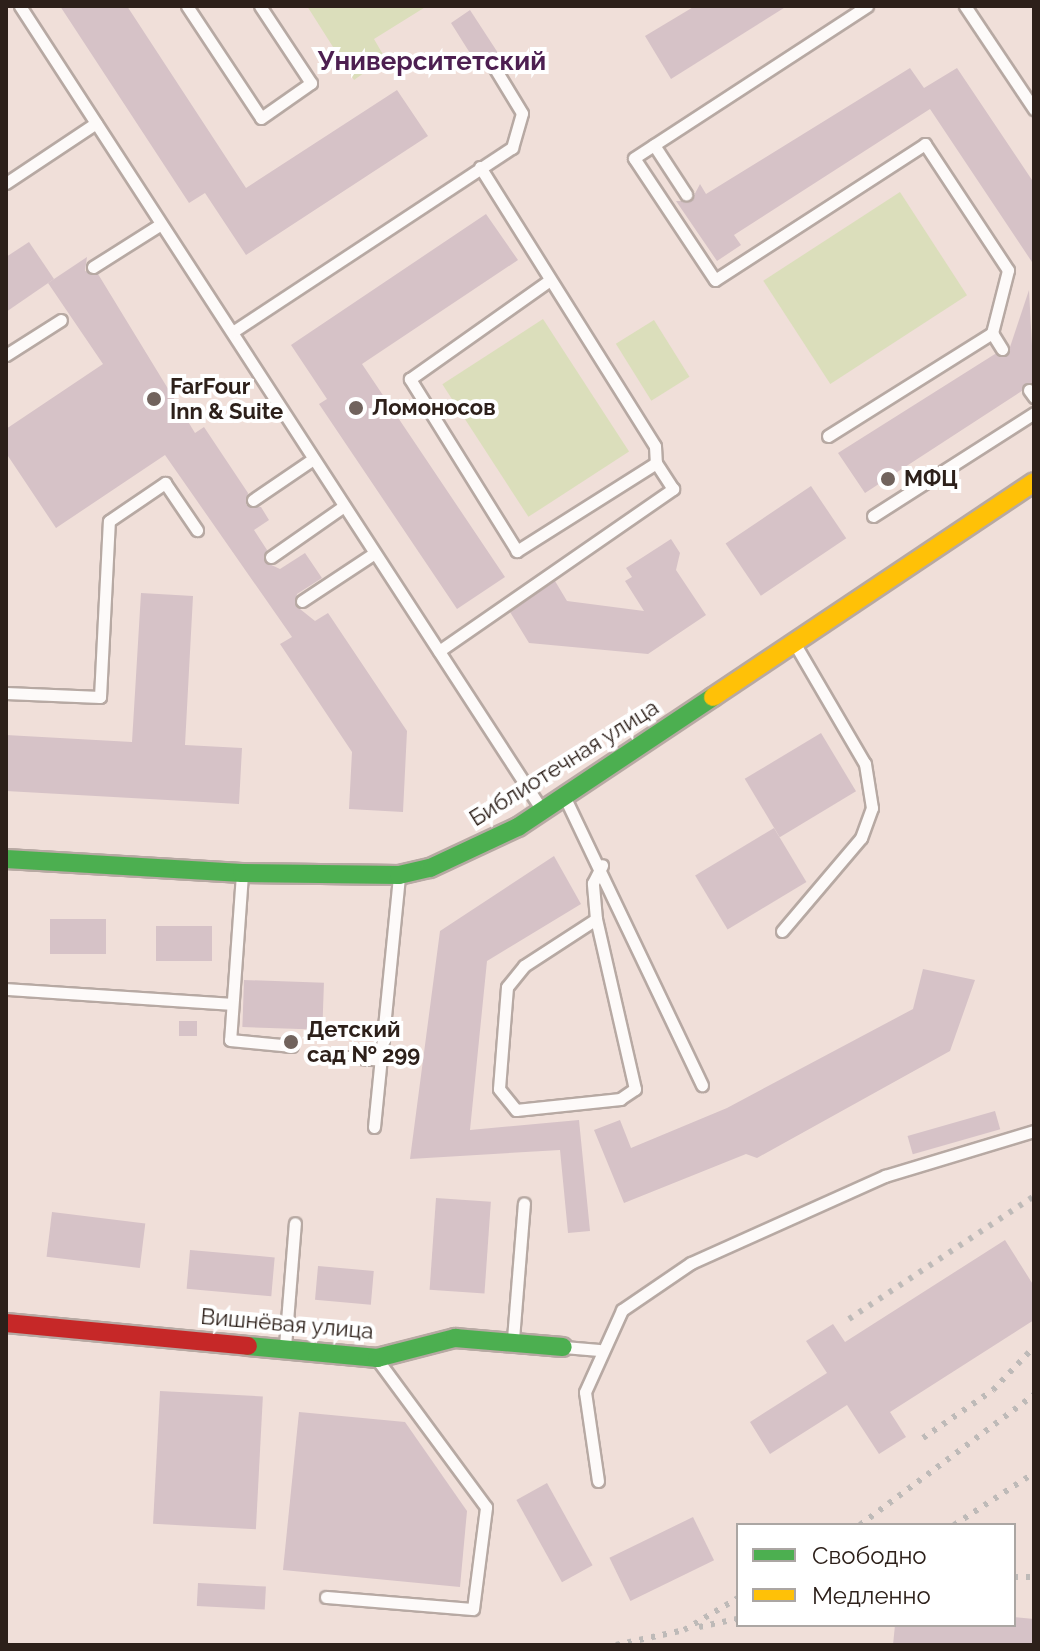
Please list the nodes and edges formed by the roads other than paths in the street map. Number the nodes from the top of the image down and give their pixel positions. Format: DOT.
graph roads {
  1 [pos="20,6"];
  2 [pos="187,6"];
  3 [pos="260,6"];
  4 [pos="867,6"];
  5 [pos="965,6"];
  6 [pos="491,62"];
  7 [pos="1034,109"];
  8 [pos="96,123"];
  9 [pos="654,145"];
  10 [pos="480,167"];
  11 [pos="6,183"];
  12 [pos="686,194"];
  13 [pos="161,224"];
  14 [pos="93,267"];
  15 [pos="550,280"];
  16 [pos="61,320"];
  17 [pos="234,331"];
  18 [pos="992,333"];
  19 [pos="1002,349"];
  20 [pos="6,355"];
  21 [pos="1034,413"];
  22 [pos="828,436"];
  23 [pos="313,459"];
  24 [pos="656,463"];
  25 [pos="1034,482"];
  26 [pos="253,500"];
  27 [pos="344,506"];
  28 [pos="873,516"];
  29 [pos="197,530"];
  30 [pos="373,554"];
  31 [pos="271,557"];
  32 [pos="302,601"];
  33 [pos="794,642"];
  34 [pos="439,651"];
  35 [pos="6,693"];
  36 [pos="564,796"];
  37 [pos="541,811"];
  38 [pos="6,859"];
  39 [pos="602,865"];
  40 [pos="242,873"];
  41 [pos="399,875"];
  42 [pos="596,919"];
  43 [pos="782,931"];
  44 [pos="6,989"];
  45 [pos="232,1004"];
  46 [pos="292,1046"];
  47 [pos="348,1057"];
  48 [pos="381,1060"];
  49 [pos="702,1085"];
  50 [pos="374,1127"];
  51 [pos="1034,1131"];
  52 [pos="524,1203"];
  53 [pos="295,1223"];
  54 [pos="6,1323"];
  55 [pos="512,1343"];
  56 [pos="563,1347"];
  57 [pos="285,1349"];
  58 [pos="599,1350"];
  59 [pos="377,1358"];
  60 [pos="598,1481"];
  61 [pos="326,1597"];
  1 -- 8 [label="lane"];
  2 -- 3 [label="lane"];
  4 -- 9 [label="lane"];
  5 -- 7 [label="lane"];
  6 -- 10 [label="lane"];
  8 -- 11 [label="lane"];
  8 -- 13 [label="lane"];
  9 -- 12 [label="lane"];
  9 -- 18 [label="lane"];
  10 -- 15 [label="lane"];
  10 -- 17 [label="lane"];
  13 -- 14 [label="lane"];
  13 -- 17 [label="lane"];
  15 -- 24 [label="lane"];
  15 -- 24 [label="lane"];
  16 -- 20 [label="lane"];
  17 -- 23 [label="lane"];
  18 -- 19 [label="lane"];
  18 -- 22 [label="lane"];
  21 -- 28 [label="lane"];
  23 -- 26 [label="lane"];
  23 -- 27 [label="lane"];
  24 -- 34 [label="lane"];
  25 -- 33 [label="street, Библиотечная улица"];
  27 -- 30 [label="lane"];
  27 -- 31 [label="lane"];
  29 -- 35 [label="lane"];
  30 -- 32 [label="lane"];
  30 -- 34 [label="lane"];
  33 -- 36 [label="street, Библиотечная улица"];
  33 -- 43 [label="lane"];
  34 -- 37 [label="lane"];
  36 -- 37 [label="street, Библиотечная улица"];
  36 -- 39 [label="lane"];
  37 -- 41 [label="street, Библиотечная улица"];
  38 -- 40 [label="street, Библиотечная улица"];
  39 -- 42 [label="lane"];
  39 -- 49 [label="lane"];
  40 -- 41 [label="street, Библиотечная улица"];
  40 -- 45 [label="lane"];
  41 -- 48 [label="lane"];
  42 -- 42 [label="lane"];
  44 -- 45 [label="lane"];
  45 -- 46 [label="lane"];
  47 -- 48 [label="lane"];
  48 -- 50 [label="lane"];
  51 -- 58 [label="lane"];
  52 -- 55 [label="lane"];
  53 -- 57 [label="lane"];
  54 -- 57 [label="street, Вишнёвая улица"];
  55 -- 56 [label="street, Вишнёвая улица"];
  55 -- 59 [label="street, Вишнёвая улица"];
  56 -- 58 [label="lane"];
  57 -- 59 [label="street, Вишнёвая улица"];
  58 -- 60 [label="lane"];
  59 -- 61 [label="lane"];
}
